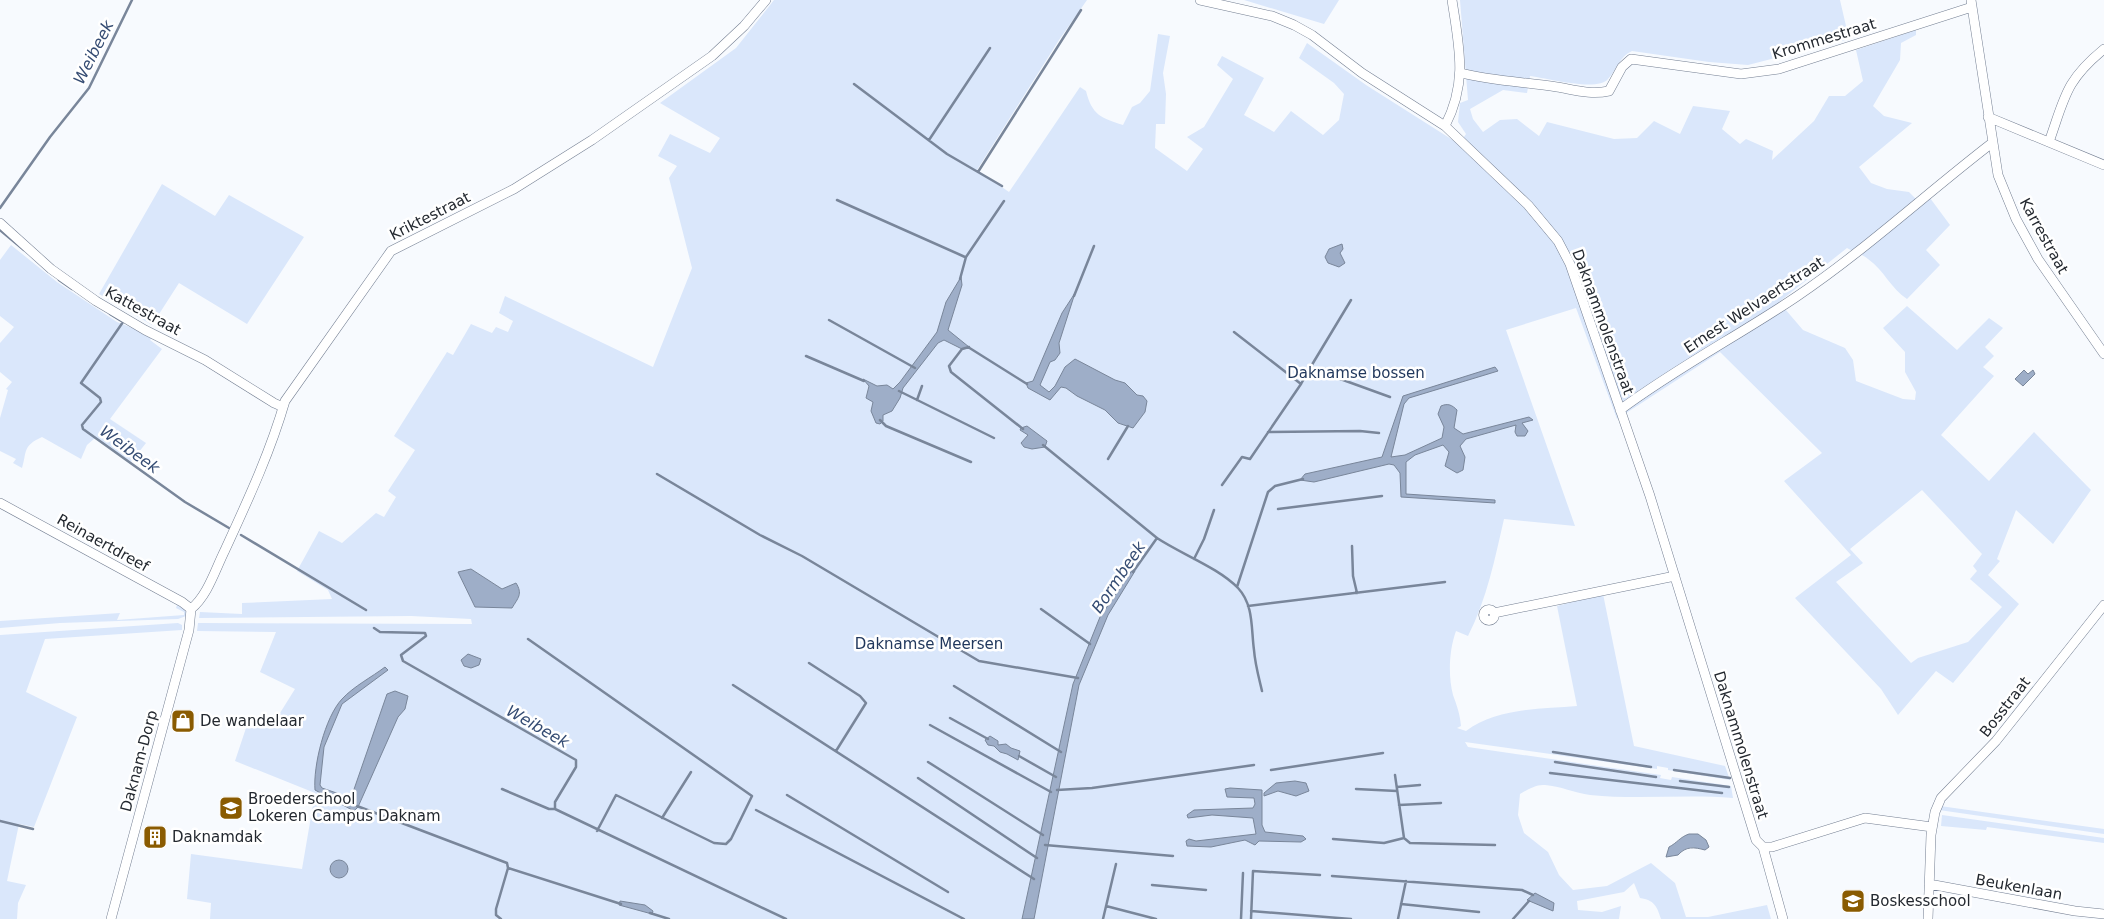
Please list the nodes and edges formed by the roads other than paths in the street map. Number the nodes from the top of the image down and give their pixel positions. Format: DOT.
graph roads {
  1 [pos="766,0"];
  2 [pos="1200,0"];
  3 [pos="1452,0"];
  4 [pos="1972,4"];
  5 [pos="2104,49"];
  6 [pos="1461,73"];
  7 [pos="1988,117"];
  8 [pos="1445,126"];
  9 [pos="1992,142"];
  10 [pos="2049,142"];
  11 [pos="2104,165"];
  12 [pos="0,223"];
  13 [pos="2104,354"];
  14 [pos="283,407"];
  15 [pos="1620,410"];
  16 [pos="0,503"];
  17 [pos="1675,576"];
  18 [pos="2104,605"];
  19 [pos="191,609"];
  20 [pos="1494,613"];
  21 [pos="1932,827"];
  22 [pos="1764,847"];
  23 [pos="1929,884"];
  24 [pos="2104,914"];
  25 [pos="2075,915"];
  26 [pos="111,919"];
  27 [pos="1783,919"];
  28 [pos="1928,919"];
  1 -- 14 [label="street, Kriktestraat"];
  2 -- 8 [label="street, Daknammolenstraat"];
  3 -- 6 [label="street"];
  4 -- 6 [label="street, Krommestraat"];
  4 -- 7 [label="street, Karrestraat"];
  5 -- 10 [label="street"];
  6 -- 8 [label="street"];
  7 -- 9 [label="street, Karrestraat"];
  7 -- 10 [label="street"];
  8 -- 15 [label="street, Daknammolenstraat"];
  9 -- 13 [label="street, Karrestraat"];
  9 -- 15 [label="street, Ernest Welvaertstraat"];
  10 -- 11 [label="street"];
  12 -- 14 [label="street, Kattestraat"];
  14 -- 19 [label="street, Kriktestraat"];
  15 -- 17 [label="street, Daknammolenstraat"];
  16 -- 19 [label="street, Reinaertdreef"];
  17 -- 20 [label="street"];
  17 -- 22 [label="street, Daknammolenstraat"];
  18 -- 21 [label="street, Bosstraat"];
  19 -- 26 [label="street, Daknam-Dorp"];
  21 -- 22 [label="street"];
  21 -- 23 [label="street, Bosstraat"];
  22 -- 27 [label="street, Daknammolenstraat"];
  23 -- 25 [label="street, Beukenlaan"];
  23 -- 28 [label="street, Bosstraat"];
  24 -- 25 [label="street, Beukenlaan"];
}
